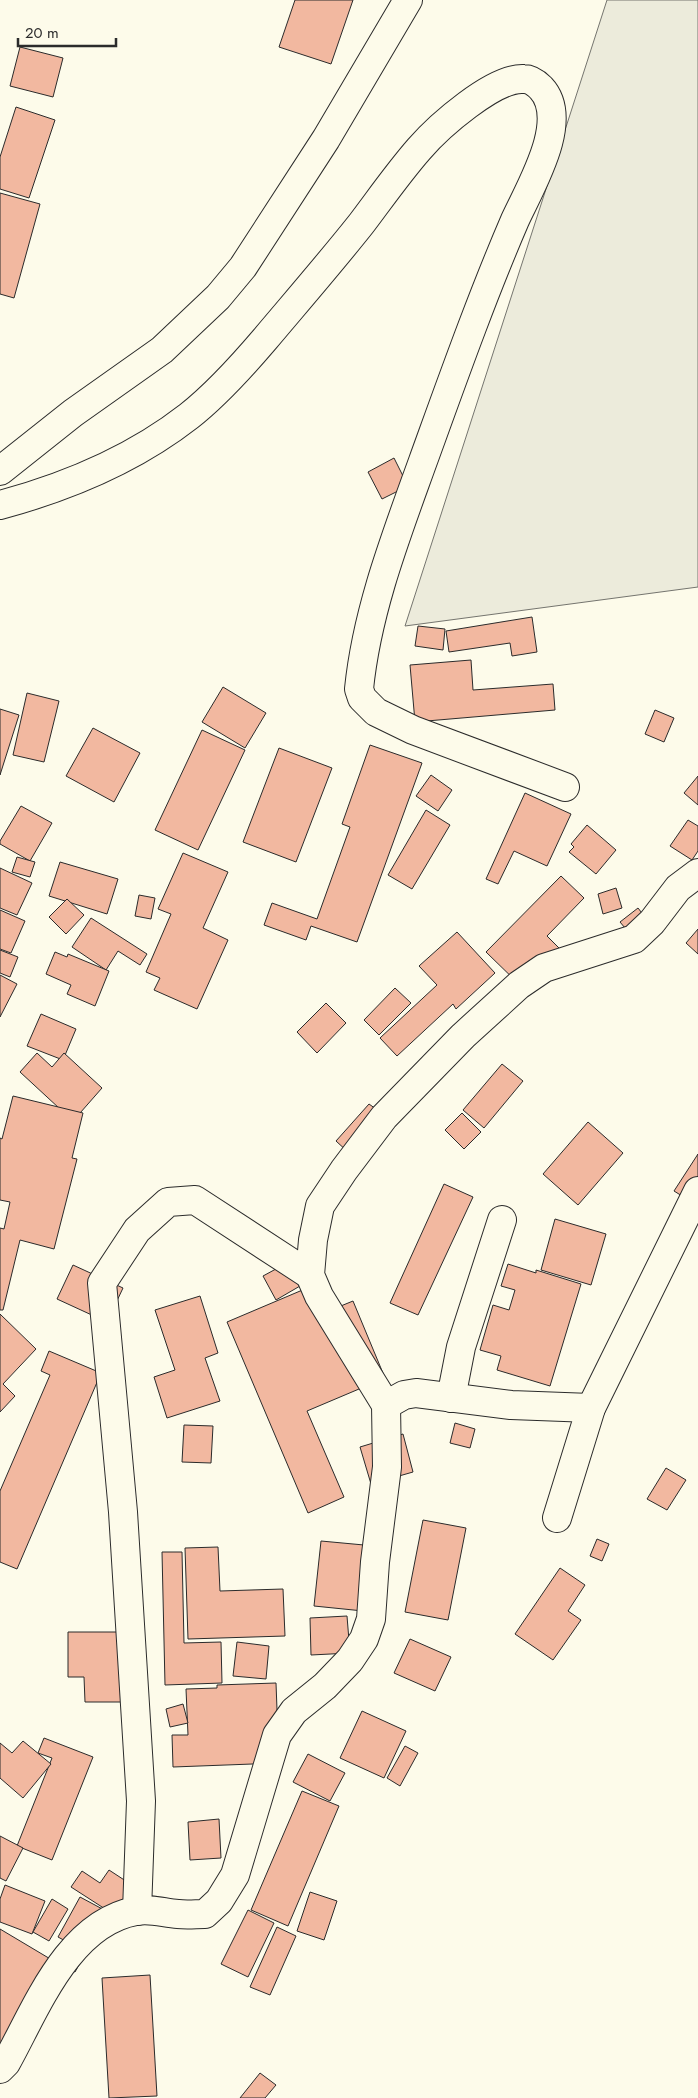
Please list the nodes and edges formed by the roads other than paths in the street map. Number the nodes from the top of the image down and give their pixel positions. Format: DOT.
graph roads {
  1 [pos="408,0"];
  2 [pos="0,471"];
  3 [pos="0,505"];
  4 [pos="565,787"];
  5 [pos="698,873"];
  6 [pos="698,1191"];
  7 [pos="502,1220"];
  8 [pos="310,1275"];
  9 [pos="451,1398"];
  10 [pos="386,1405"];
  11 [pos="591,1408"];
  12 [pos="557,1518"];
  13 [pos="136,1911"];
  14 [pos="0,2069"];
  1 -- 2 [label="street"];
  3 -- 4 [label="street"];
  5 -- 8 [label="street"];
  6 -- 11 [label="street"];
  7 -- 9 [label="street"];
  8 -- 10 [label="street"];
  8 -- 13 [label="street"];
  9 -- 10 [label="street"];
  9 -- 11 [label="street"];
  10 -- 13 [label="street"];
  11 -- 12 [label="street"];
  13 -- 14 [label="street"];
}
